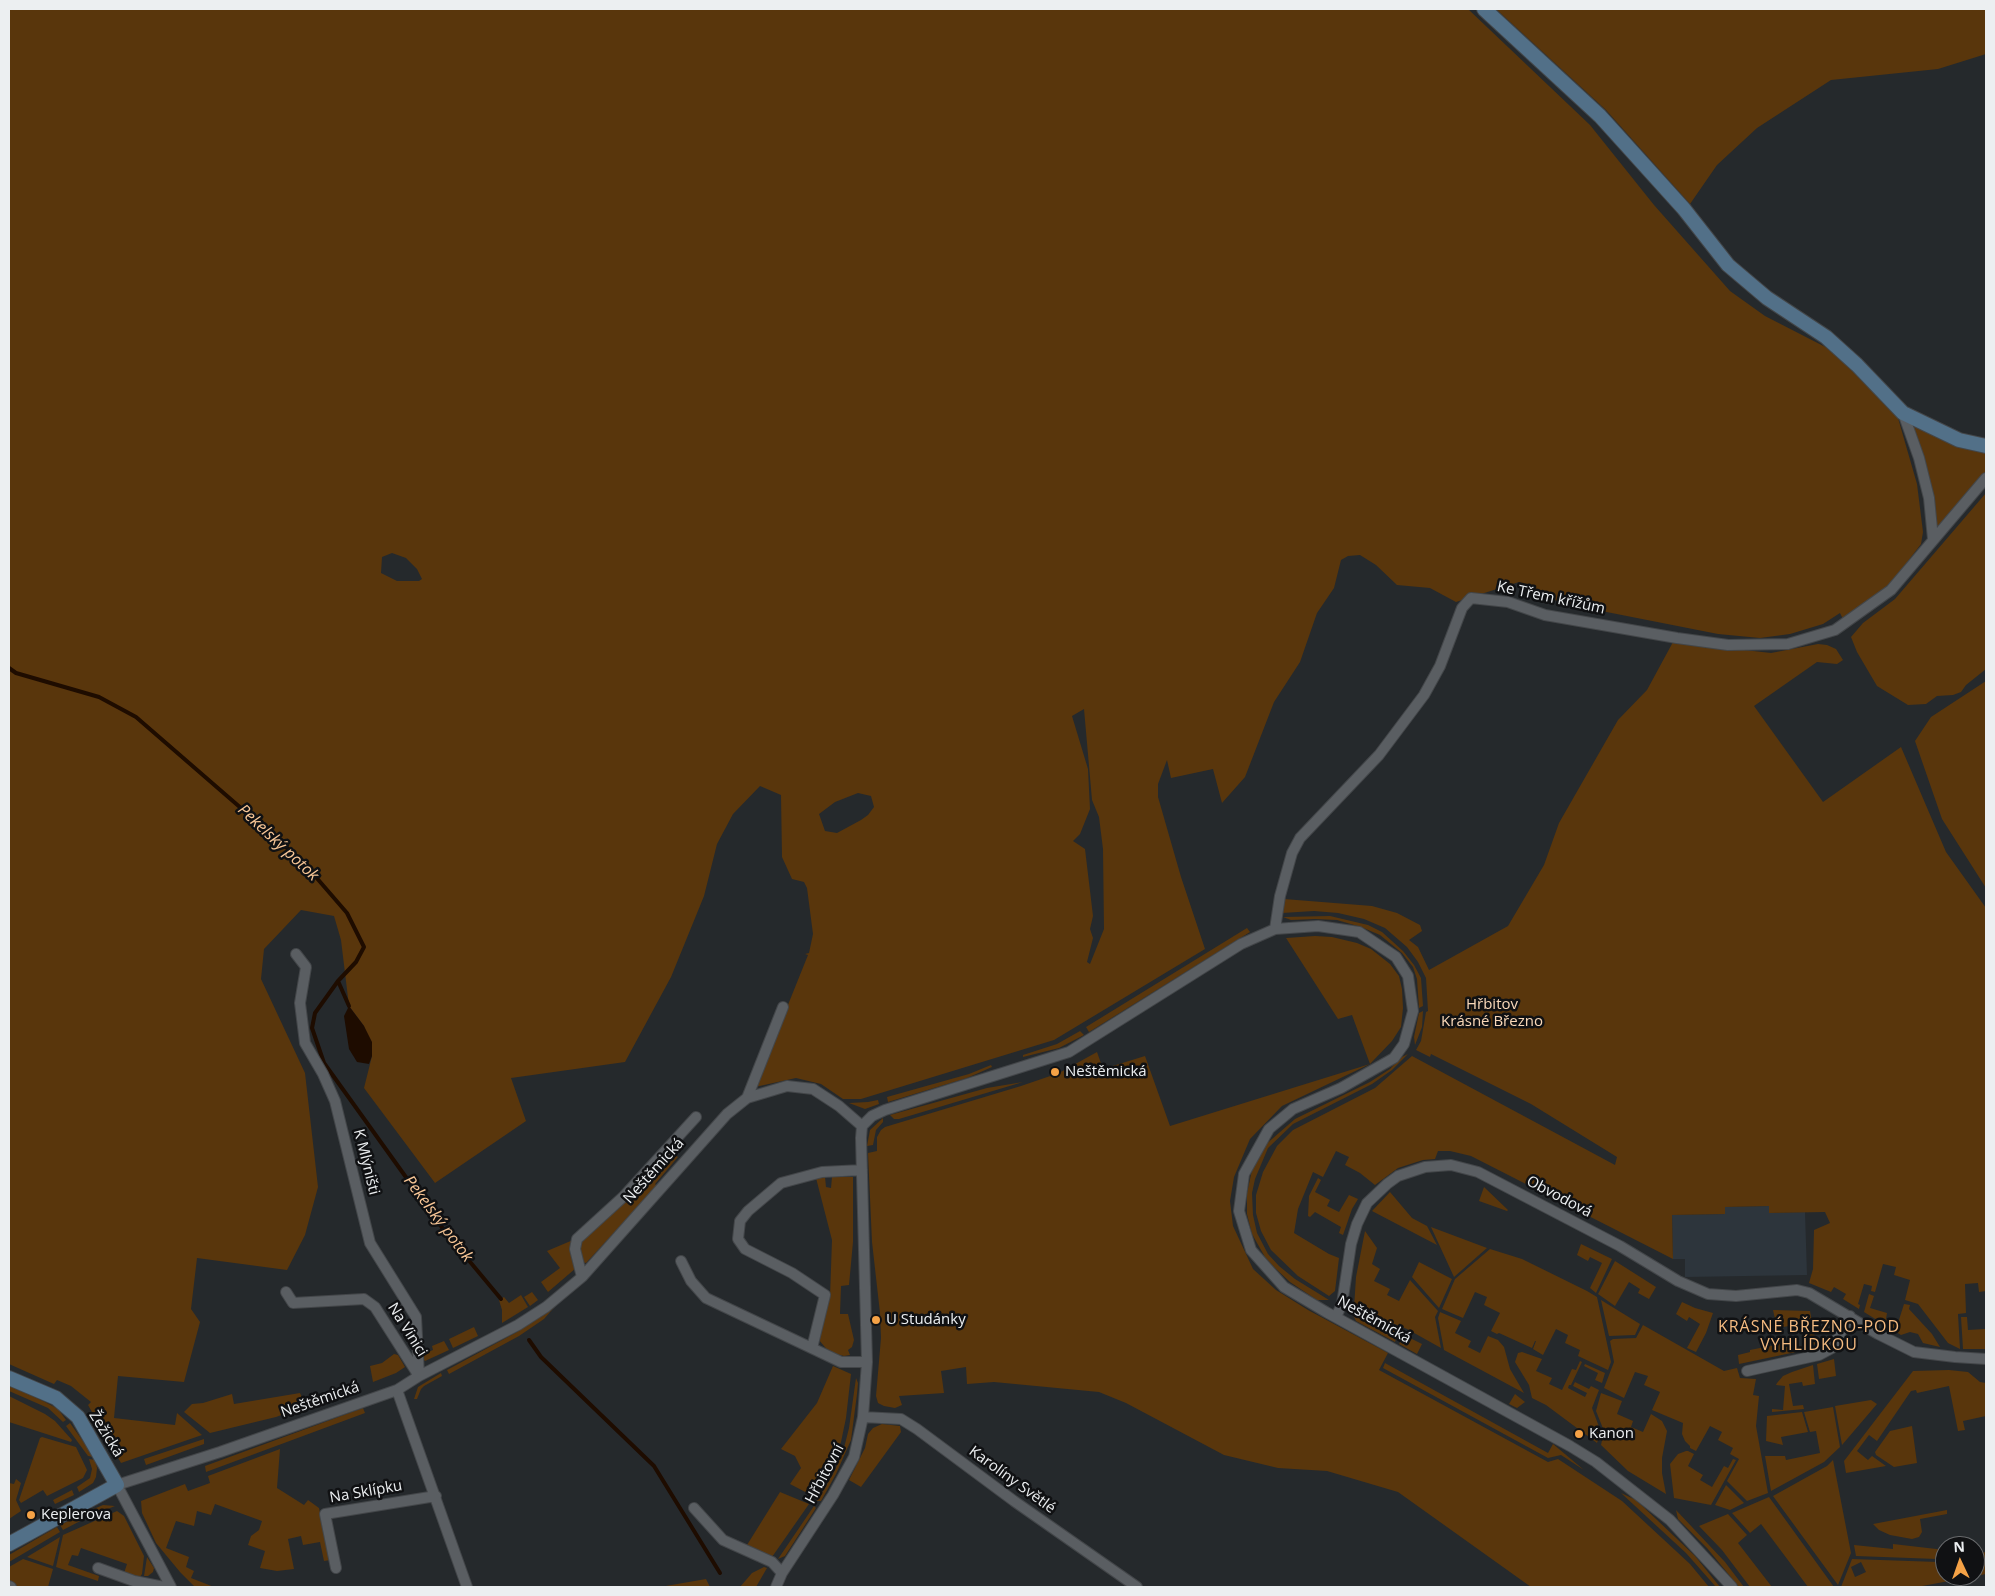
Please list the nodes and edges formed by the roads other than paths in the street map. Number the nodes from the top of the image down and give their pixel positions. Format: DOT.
graph roads {
  1 [pos="1484,9"];
  2 [pos="1903,413"];
  3 [pos="1986,446"];
  4 [pos="1986,478"];
  5 [pos="1933,539"];
  6 [pos="1276,929"];
  7 [pos="296,954"];
  8 [pos="783,1007"];
  9 [pos="747,1098"];
  10 [pos="696,1117"];
  11 [pos="862,1126"];
  12 [pos="862,1170"];
  13 [pos="681,1261"];
  14 [pos="582,1277"];
  15 [pos="286,1292"];
  16 [pos="1850,1316"];
  17 [pos="1336,1318"];
  18 [pos="812,1348"];
  19 [pos="1986,1359"];
  20 [pos="868,1362"];
  21 [pos="1747,1371"];
  22 [pos="419,1376"];
  23 [pos="9,1378"];
  24 [pos="397,1390"];
  25 [pos="863,1416"];
  26 [pos="117,1485"];
  27 [pos="436,1496"];
  28 [pos="694,1508"];
  29 [pos="9,1544"];
  30 [pos="98,1568"];
  31 [pos="336,1568"];
  32 [pos="782,1573"];
  33 [pos="164,1587"];
  34 [pos="171,1587"];
  35 [pos="467,1587"];
  36 [pos="776,1587"];
  37 [pos="1137,1587"];
  38 [pos="1732,1587"];
  1 -- 2 [label="street"];
  2 -- 3 [label="street"];
  2 -- 5 [label="street"];
  4 -- 5 [label="street"];
  5 -- 6 [label="street, Ke Třem křížům"];
  6 -- 11 [label="street, Neštěmická"];
  6 -- 17 [label="street, Neštěmická"];
  7 -- 22 [label="street, K Mlýništi"];
  8 -- 9 [label="street"];
  9 -- 11 [label="street, Neštěmická"];
  9 -- 14 [label="street, Neštěmická"];
  10 -- 14 [label="street"];
  11 -- 12 [label="street, Hřbitovní"];
  12 -- 18 [label="street"];
  12 -- 20 [label="street, Hřbitovní"];
  13 -- 18 [label="street"];
  14 -- 22 [label="street, Neštěmická"];
  15 -- 22 [label="street, Na Vinici"];
  16 -- 17 [label="street, Obvodová"];
  16 -- 19 [label="street, Obvodová"];
  16 -- 21 [label="street"];
  17 -- 38 [label="street, Neštěmická"];
  18 -- 20 [label="street"];
  20 -- 25 [label="street, Hřbitovní"];
  22 -- 24 [label="street, Neštěmická"];
  23 -- 26 [label="street, Žežická"];
  24 -- 26 [label="street, Neštěmická"];
  24 -- 27 [label="street"];
  25 -- 32 [label="street, Hřbitovní"];
  25 -- 37 [label="street, Karolíny Světlé"];
  26 -- 29 [label="street, Neštěmická"];
  26 -- 34 [label="street"];
  27 -- 31 [label="street, Na Sklípku"];
  27 -- 35 [label="street"];
  28 -- 32 [label="street"];
  30 -- 33 [label="street"];
  32 -- 36 [label="street, Hřbitovní"];
}
